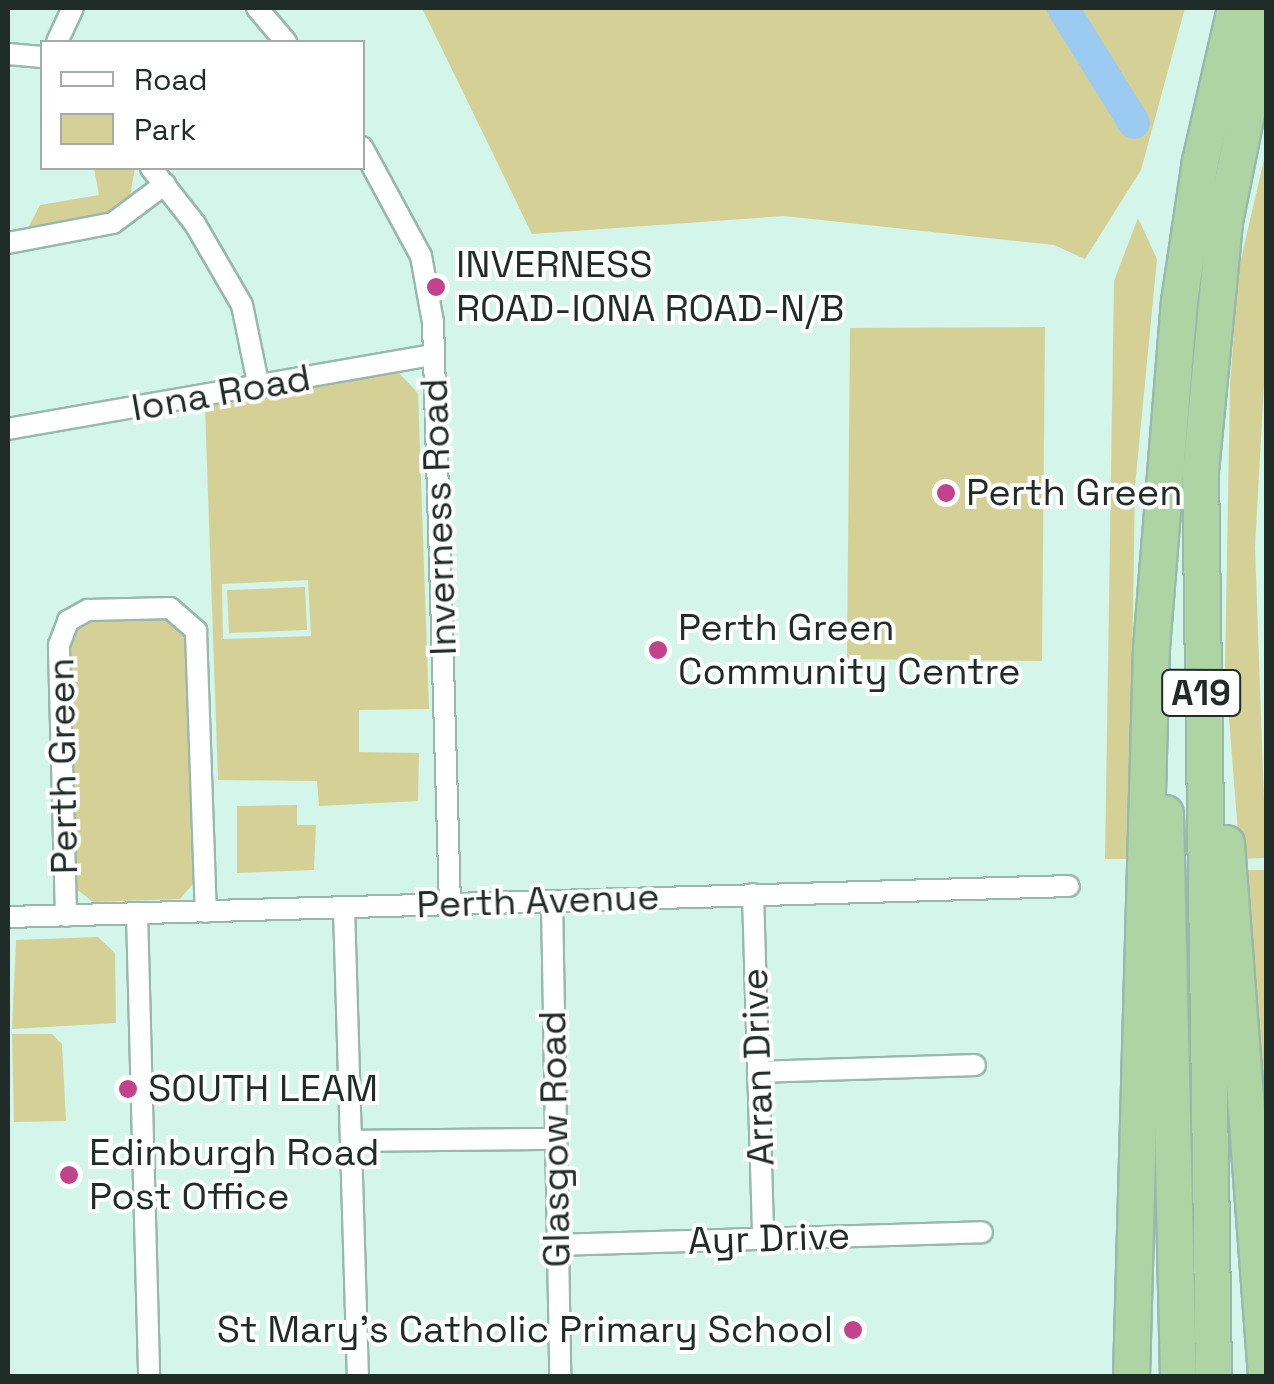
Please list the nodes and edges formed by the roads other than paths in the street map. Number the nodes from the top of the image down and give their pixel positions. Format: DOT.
graph roads {
  1 [pos="73,8"];
  2 [pos="257,8"];
  3 [pos="1235,8"];
  4 [pos="1266,15"];
  5 [pos="58,40"];
  6 [pos="284,40"];
  7 [pos="8,54"];
  8 [pos="40,57"];
  9 [pos="365,153"];
  10 [pos="158,176"];
  11 [pos="8,243"];
  12 [pos="434,355"];
  13 [pos="259,388"];
  14 [pos="8,429"];
  15 [pos="1163,508"];
  16 [pos="1199,563"];
  17 [pos="1070,886"];
  18 [pos="753,894"];
  19 [pos="552,901"];
  20 [pos="450,904"];
  21 [pos="344,908"];
  22 [pos="206,912"];
  23 [pos="137,913"];
  24 [pos="66,916"];
  25 [pos="8,917"];
  26 [pos="974,1065"];
  27 [pos="758,1072"];
  28 [pos="554,1138"];
  29 [pos="351,1141"];
  30 [pos="982,1232"];
  31 [pos="762,1240"];
  32 [pos="556,1245"];
  33 [pos="149,1376"];
  34 [pos="358,1376"];
  35 [pos="560,1376"];
  36 [pos="1130,1376"];
  37 [pos="1178,1376"];
  38 [pos="1213,1376"];
  39 [pos="1266,1376"];
  1 -- 5 [label="street"];
  2 -- 6 [label="street"];
  3 -- 15 [label="highway, A19"];
  4 -- 16 [label="highway, A19"];
  7 -- 8 [label="street"];
  9 -- 12 [label="street, Inverness Road"];
  10 -- 11 [label="street"];
  10 -- 13 [label="street"];
  12 -- 13 [label="street, Iona Road"];
  12 -- 20 [label="street, Inverness Road"];
  13 -- 14 [label="street, Iona Road"];
  15 -- 36 [label="highway"];
  15 -- 37 [label="highway, A19"];
  16 -- 38 [label="highway, A19"];
  16 -- 39 [label="highway"];
  17 -- 18 [label="street, Perth Avenue"];
  18 -- 19 [label="street, Perth Avenue"];
  18 -- 27 [label="street, Arran Drive"];
  19 -- 20 [label="street, Perth Avenue"];
  19 -- 28 [label="street, Glasgow Road"];
  20 -- 21 [label="street, Perth Avenue"];
  21 -- 22 [label="street, Perth Avenue"];
  21 -- 29 [label="street"];
  22 -- 23 [label="street, Perth Avenue"];
  22 -- 24 [label="street, Perth Green"];
  23 -- 24 [label="street, Perth Avenue"];
  23 -- 33 [label="street"];
  24 -- 25 [label="street, Perth Avenue"];
  26 -- 27 [label="street"];
  27 -- 31 [label="street, Arran Drive"];
  28 -- 29 [label="street"];
  28 -- 32 [label="street, Glasgow Road"];
  29 -- 34 [label="street"];
  30 -- 31 [label="street, Ayr Drive"];
  31 -- 32 [label="street, Ayr Drive"];
  32 -- 35 [label="street, Glasgow Road"];
}
